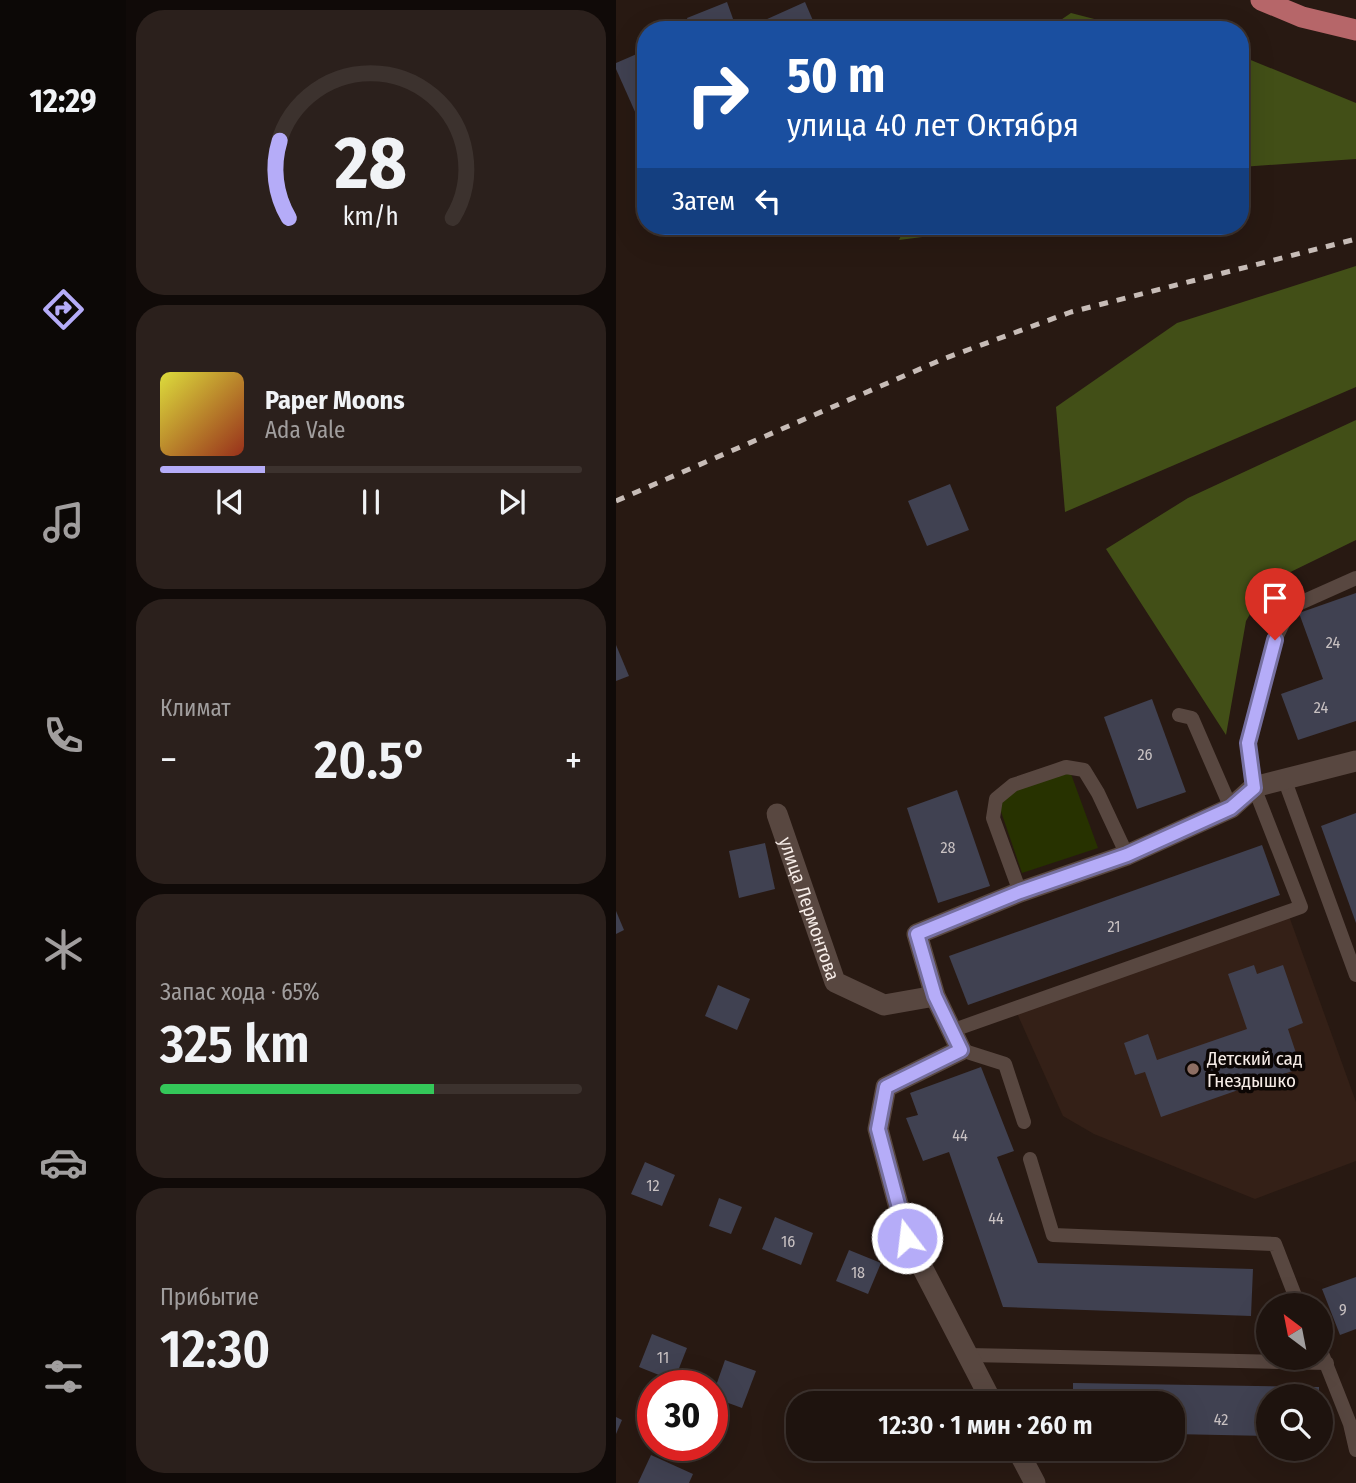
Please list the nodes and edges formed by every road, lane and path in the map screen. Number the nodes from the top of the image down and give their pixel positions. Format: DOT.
graph roads {
  1 [pos="1261,0"];
  2 [pos="1356,30"];
  3 [pos="1356,578"];
  4 [pos="1179,715"];
  5 [pos="1356,761"];
  6 [pos="1285,781"];
  7 [pos="1254,788"];
  8 [pos="1231,808"];
  9 [pos="777,814"];
  10 [pos="1127,855"];
  11 [pos="1020,892"];
  12 [pos="1356,975"];
  13 [pos="935,996"];
  14 [pos="956,1040"];
  15 [pos="1024,1122"];
  16 [pos="1030,1160"];
  17 [pos="1294,1293"];
  18 [pos="968,1355"];
  19 [pos="1256,1357"];
  20 [pos="1329,1370"];
  21 [pos="986,1391"];
  22 [pos="1356,1450"];
  23 [pos="1023,1461"];
  24 [pos="1035,1483"];
  1 -- 2 [label="main road"];
  3 -- 7 [label="lane"];
  4 -- 8 [label="lane"];
  5 -- 6 [label="street"];
  6 -- 7 [label="street"];
  6 -- 12 [label="lane"];
  7 -- 8 [label="street"];
  7 -- 14 [label="lane"];
  8 -- 10 [label="street"];
  9 -- 13 [label="street, улица Лермонтова"];
  10 -- 11 [label="street"];
  10 -- 11 [label="lane"];
  11 -- 13 [label="street"];
  13 -- 14 [label="street"];
  14 -- 15 [label="lane"];
  14 -- 18 [label="street"];
  16 -- 17 [label="lane"];
  18 -- 19 [label="lane"];
  18 -- 21 [label="street"];
  20 -- 22 [label="lane"];
  23 -- 24 [label="street"];
}
